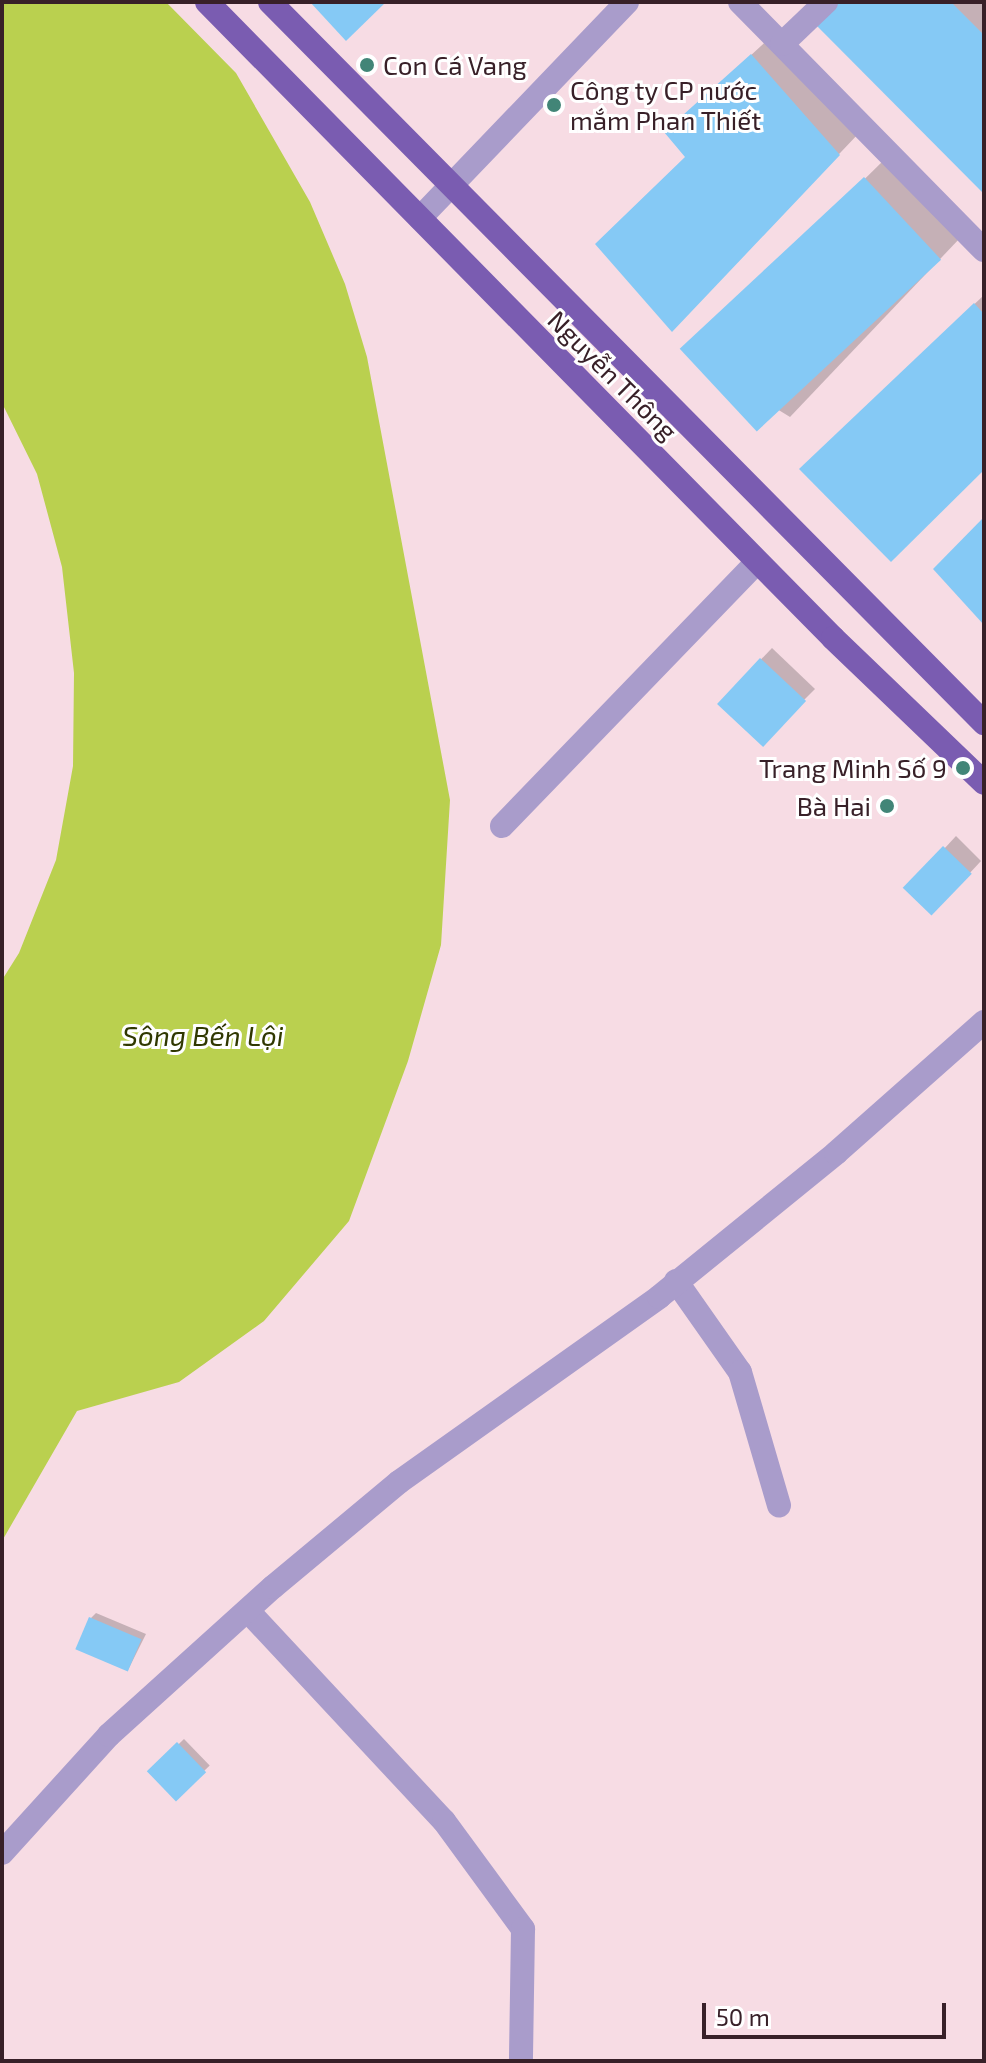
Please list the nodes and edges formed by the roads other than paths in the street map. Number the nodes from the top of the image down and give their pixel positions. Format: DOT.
graph roads {
  1 [pos="207,2"];
  2 [pos="270,2"];
  3 [pos="627,2"];
  4 [pos="740,2"];
  5 [pos="826,2"];
  6 [pos="782,44"];
  7 [pos="450,186"];
  8 [pos="420,218"];
  9 [pos="984,250"];
  10 [pos="757,562"];
  11 [pos="984,723"];
  12 [pos="984,783"];
  13 [pos="502,826"];
  14 [pos="984,1022"];
  15 [pos="676,1281"];
  16 [pos="779,1505"];
  17 [pos="248,1611"];
  18 [pos="2,1853"];
  19 [pos="521,2061"];
  1 -- 8 [label="main road, Nguyễn Thông"];
  2 -- 7 [label="main road, Nguyễn Thông"];
  3 -- 7 [label="street"];
  4 -- 6 [label="street"];
  5 -- 6 [label="street"];
  6 -- 9 [label="street"];
  7 -- 8 [label="street"];
  7 -- 11 [label="main road, Nguyễn Thông"];
  8 -- 10 [label="main road, Nguyễn Thông"];
  10 -- 12 [label="main road, Nguyễn Thông"];
  10 -- 13 [label="street"];
  14 -- 15 [label="street"];
  15 -- 16 [label="street"];
  15 -- 17 [label="street"];
  17 -- 18 [label="street"];
  17 -- 19 [label="street"];
}
